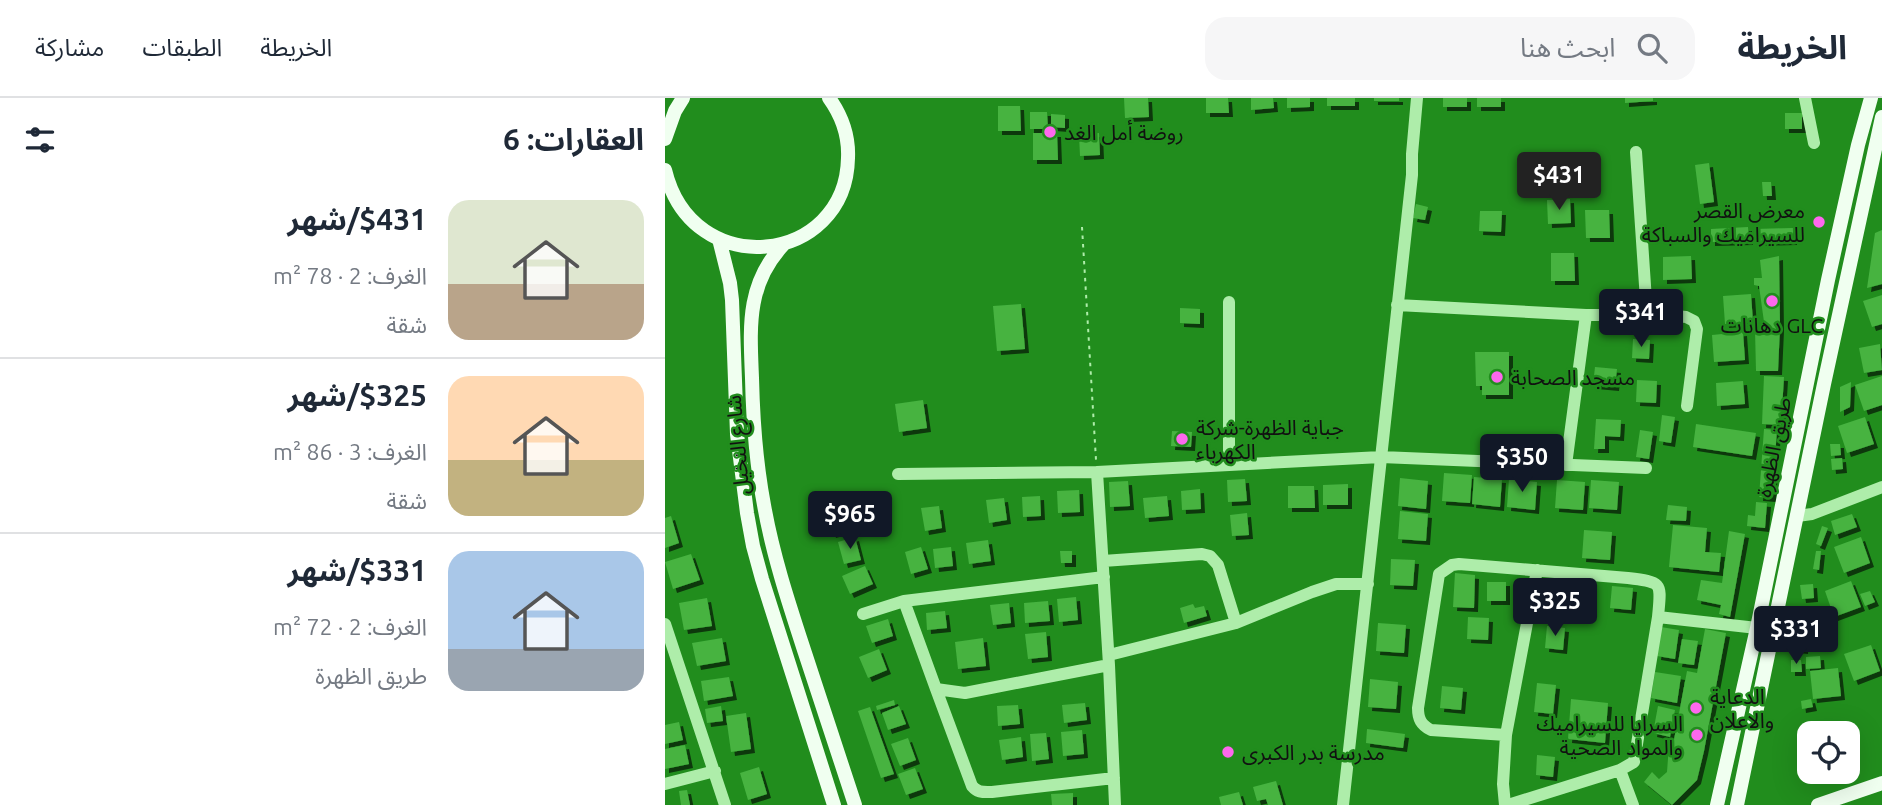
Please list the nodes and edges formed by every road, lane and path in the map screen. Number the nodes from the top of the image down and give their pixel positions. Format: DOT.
graph roads {
  1 [pos="683,98"];
  2 [pos="829,98"];
  3 [pos="1417,98"];
  4 [pos="1804,98"];
  5 [pos="1871,98"];
  6 [pos="1882,117"];
  7 [pos="665,139"];
  8 [pos="1814,143"];
  9 [pos="1879,144"];
  10 [pos="1858,145"];
  11 [pos="1636,152"];
  12 [pos="665,170"];
  13 [pos="1082,227"];
  14 [pos="719,240"];
  15 [pos="784,244"];
  16 [pos="1229,302"];
  17 [pos="1397,305"];
  18 [pos="1586,315"];
  19 [pos="1647,315"];
  20 [pos="1687,406"];
  21 [pos="1381,457"];
  22 [pos="1229,465"];
  23 [pos="1566,465"];
  24 [pos="1646,468"];
  25 [pos="1097,472"];
  26 [pos="898,474"];
  27 [pos="1882,487"];
  28 [pos="1797,516"];
  29 [pos="1103,561"];
  30 [pos="1537,570"];
  31 [pos="1104,577"];
  32 [pos="1368,584"];
  33 [pos="904,601"];
  34 [pos="863,614"];
  35 [pos="1658,617"];
  36 [pos="1236,623"];
  37 [pos="665,624"];
  38 [pos="1757,628"];
  39 [pos="670,658"];
  40 [pos="1109,660"];
  41 [pos="936,689"];
  42 [pos="1506,735"];
  43 [pos="1620,770"];
  44 [pos="715,771"];
  45 [pos="1114,778"];
  46 [pos="1882,782"];
  47 [pos="665,784"];
  48 [pos="725,805"];
  49 [pos="834,805"];
  50 [pos="855,805"];
  51 [pos="1115,805"];
  52 [pos="1343,805"];
  53 [pos="1506,805"];
  54 [pos="1633,805"];
  55 [pos="1717,805"];
  56 [pos="1737,805"];
  57 [pos="1818,805"];
  1 -- 7 [label="main road"];
  2 -- 15 [label="main road"];
  3 -- 17 [label="street"];
  4 -- 8 [label="street"];
  5 -- 10 [label="main road, طريق الظهرة"];
  6 -- 9 [label="main road, طريق الظهرة"];
  9 -- 10 [label="street"];
  9 -- 28 [label="main road, طريق الظهرة"];
  10 -- 38 [label="main road, طريق الظهرة"];
  11 -- 19 [label="street"];
  12 -- 14 [label="main road"];
  13 -- 25 [label="path"];
  14 -- 15 [label="main road"];
  14 -- 49 [label="main road, شارع النخيل"];
  15 -- 50 [label="main road, شارع النخيل"];
  16 -- 22 [label="street"];
  17 -- 18 [label="street"];
  17 -- 21 [label="street"];
  18 -- 19 [label="street"];
  18 -- 23 [label="street"];
  19 -- 20 [label="street"];
  21 -- 22 [label="street"];
  21 -- 23 [label="street"];
  21 -- 32 [label="street"];
  22 -- 25 [label="street"];
  23 -- 24 [label="street"];
  25 -- 26 [label="street"];
  25 -- 29 [label="street"];
  27 -- 28 [label="street"];
  28 -- 56 [label="main road, طريق الظهرة"];
  29 -- 31 [label="street"];
  29 -- 36 [label="street"];
  30 -- 35 [label="street"];
  30 -- 42 [label="street"];
  30 -- 42 [label="street"];
  31 -- 33 [label="street"];
  31 -- 40 [label="street"];
  32 -- 36 [label="street"];
  32 -- 52 [label="street"];
  33 -- 34 [label="street"];
  33 -- 41 [label="street"];
  35 -- 38 [label="street"];
  35 -- 43 [label="street"];
  36 -- 40 [label="street"];
  37 -- 39 [label="street"];
  38 -- 55 [label="main road, طريق الظهرة"];
  39 -- 44 [label="street"];
  40 -- 41 [label="street"];
  40 -- 45 [label="street"];
  41 -- 45 [label="street"];
  42 -- 53 [label="street"];
  43 -- 53 [label="street"];
  43 -- 54 [label="street"];
  44 -- 47 [label="street"];
  44 -- 48 [label="street"];
  45 -- 51 [label="street"];
  46 -- 57 [label="main road"];
}
